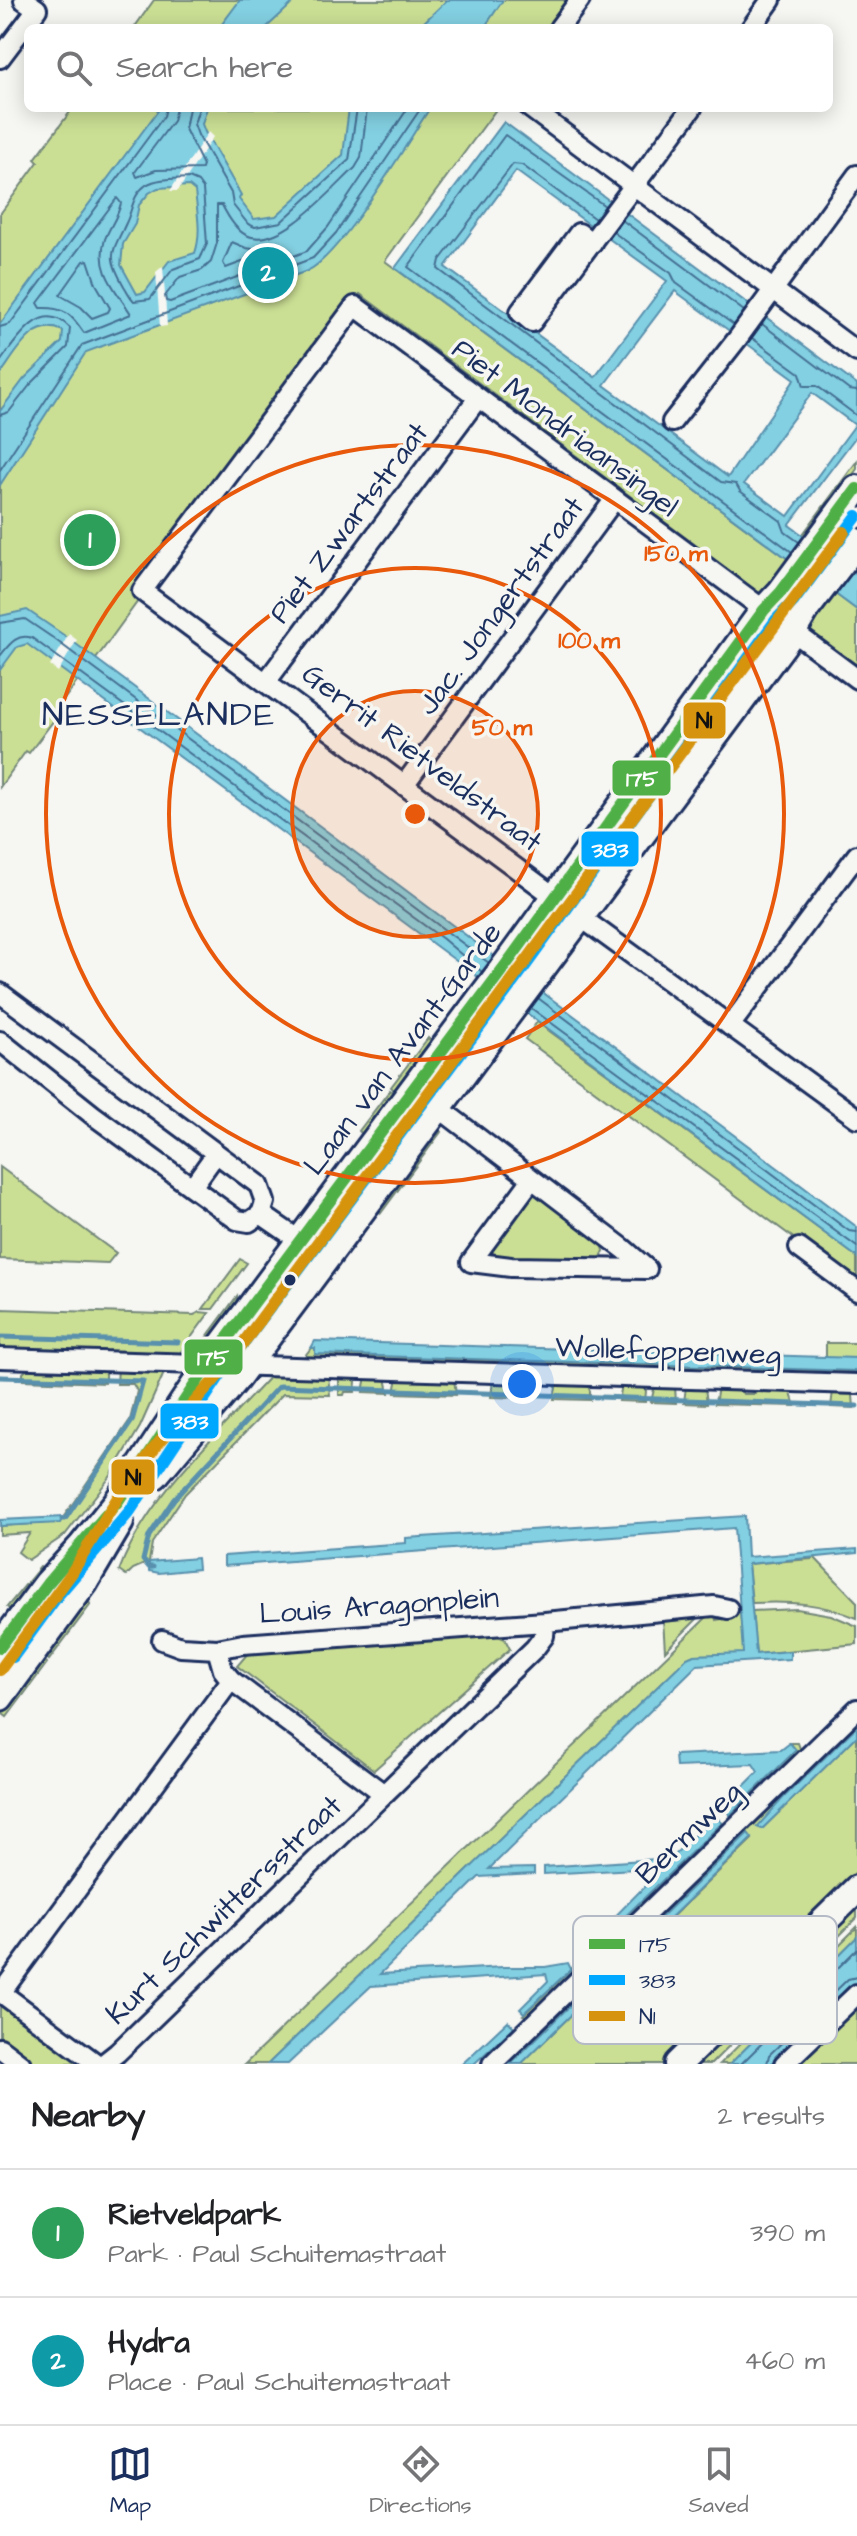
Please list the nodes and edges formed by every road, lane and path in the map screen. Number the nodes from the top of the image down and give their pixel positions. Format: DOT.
graph roads {
  1 [pos="24,0"];
  2 [pos="580,0"];
  3 [pos="771,0"];
  4 [pos="26,24"];
  5 [pos="562,24"];
  6 [pos="754,24"];
  7 [pos="24,26"];
  8 [pos="0,58"];
  9 [pos="535,112"];
  10 [pos="689,112"];
  11 [pos="857,175"];
  12 [pos="629,192"];
  13 [pos="592,243"];
  14 [pos="768,296"];
  15 [pos="857,352"];
  16 [pos="478,398"];
  17 [pos="672,422"];
  18 [pos="857,489"];
  19 [pos="614,500"];
  20 [pos="849,552"];
  21 [pos="142,591"];
  22 [pos="764,610"];
  23 [pos="793,631"];
  24 [pos="857,679"];
  25 [pos="266,682"];
  26 [pos="404,785"];
  27 [pos="857,855"];
  28 [pos="555,897"];
  29 [pos="579,916"];
  30 [pos="0,993"];
  31 [pos="730,1026"];
  32 [pos="0,1041"];
  33 [pos="414,1089"];
  34 [pos="438,1107"];
  35 [pos="857,1118"];
  36 [pos="215,1155"];
  37 [pos="532,1179"];
  38 [pos="192,1187"];
  39 [pos="261,1214"];
  40 [pos="300,1241"];
  41 [pos="799,1248"];
  42 [pos="325,1258"];
  43 [pos="857,1291"];
  44 [pos="270,1332"];
  45 [pos="0,1358"];
  46 [pos="159,1363"];
  47 [pos="208,1364"];
  48 [pos="245,1366"];
  49 [pos="284,1368"];
  50 [pos="857,1384"];
  51 [pos="186,1398"];
  52 [pos="728,1609"];
  53 [pos="545,1622"];
  54 [pos="162,1640"];
  55 [pos="0,1647"];
  56 [pos="217,1649"];
  57 [pos="231,1680"];
  58 [pos="0,1697"];
  59 [pos="857,1709"];
  60 [pos="384,1794"];
  61 [pos="857,1889"];
  62 [pos="644,1916"];
  63 [pos="829,1916"];
  64 [pos="573,1985"];
  65 [pos="0,1992"];
  66 [pos="857,1994"];
  67 [pos="837,2013"];
  68 [pos="698,2044"];
  69 [pos="805,2044"];
  70 [pos="0,2048"];
  71 [pos="21,2064"];
  72 [pos="100,2064"];
  73 [pos="492,2064"];
  74 [pos="678,2064"];
  75 [pos="784,2064"];
  1 -- 4 [label="street"];
  2 -- 5 [label="street"];
  3 -- 6 [label="street"];
  7 -- 8 [label="street"];
  9 -- 12 [label="street"];
  10 -- 12 [label="street"];
  11 -- 14 [label="street"];
  12 -- 13 [label="street"];
  12 -- 14 [label="street"];
  13 -- 13 [label="street"];
  14 -- 15 [label="street"];
  14 -- 17 [label="street"];
  16 -- 19 [label="street, Piet Mondriaansingel"];
  16 -- 21 [label="street, Piet Mondriaansingel"];
  16 -- 25 [label="street, Piet Zwartstraat"];
  18 -- 22 [label="street, Laan van Avant-Garde"];
  19 -- 22 [label="street, Piet Mondriaansingel"];
  19 -- 26 [label="street, Jac. Jongertstraat"];
  20 -- 23 [label="street, Laan van Avant-Garde"];
  21 -- 25 [label="street, Gerrit Rietveldstraat"];
  22 -- 23 [label="street, Piet Mondriaansingel"];
  22 -- 28 [label="street, Laan van Avant-Garde"];
  23 -- 24 [label="street, Piet Mondriaansingel"];
  23 -- 29 [label="street, Laan van Avant-Garde"];
  25 -- 26 [label="street, Gerrit Rietveldstraat"];
  26 -- 28 [label="street, Gerrit Rietveldstraat"];
  27 -- 31 [label="street"];
  28 -- 29 [label="street, Gerrit Rietveldstraat"];
  28 -- 33 [label="street, Laan van Avant-Garde"];
  29 -- 31 [label="street, Gerrit Rietveldstraat"];
  29 -- 34 [label="street, Laan van Avant-Garde"];
  30 -- 36 [label="street"];
  31 -- 35 [label="street, Gerrit Rietveldstraat"];
  32 -- 38 [label="street"];
  33 -- 34 [label="street"];
  33 -- 40 [label="street, Laan van Avant-Garde"];
  34 -- 37 [label="street"];
  34 -- 42 [label="street, Laan van Avant-Garde"];
  36 -- 38 [label="street"];
  36 -- 39 [label="street"];
  37 -- 37 [label="street"];
  38 -- 39 [label="street"];
  39 -- 40 [label="street"];
  40 -- 42 [label="street"];
  40 -- 47 [label="street, Laan van Avant-Garde"];
  41 -- 43 [label="street"];
  42 -- 44 [label="street, Laan van Avant-Garde"];
  44 -- 48 [label="street, Laan van Avant-Garde"];
  44 -- 49 [label="street"];
  45 -- 46 [label="street, Wollefoppenweg"];
  46 -- 47 [label="street, Wollefoppenweg"];
  46 -- 51 [label="street"];
  47 -- 48 [label="street, Wollefoppenweg"];
  47 -- 51 [label="street, Laan van Avant-Garde"];
  48 -- 49 [label="street, Wollefoppenweg"];
  48 -- 58 [label="street, Laan van Avant-Garde"];
  49 -- 50 [label="street, Wollefoppenweg"];
  51 -- 55 [label="street, Laan van Avant-Garde"];
  52 -- 53 [label="street, Louis Aragonplein"];
  53 -- 56 [label="street, Louis Aragonplein"];
  53 -- 60 [label="street"];
  54 -- 56 [label="street, Louis Aragonplein"];
  56 -- 57 [label="street"];
  57 -- 60 [label="street"];
  57 -- 65 [label="street"];
  59 -- 62 [label="street, Bermweg"];
  60 -- 72 [label="street, Kurt Schwittersstraat"];
  61 -- 63 [label="street"];
  64 -- 73 [label="street, Bermweg"];
  65 -- 72 [label="street"];
  66 -- 67 [label="street"];
  68 -- 74 [label="street"];
  69 -- 75 [label="street"];
  70 -- 71 [label="street"];
}
